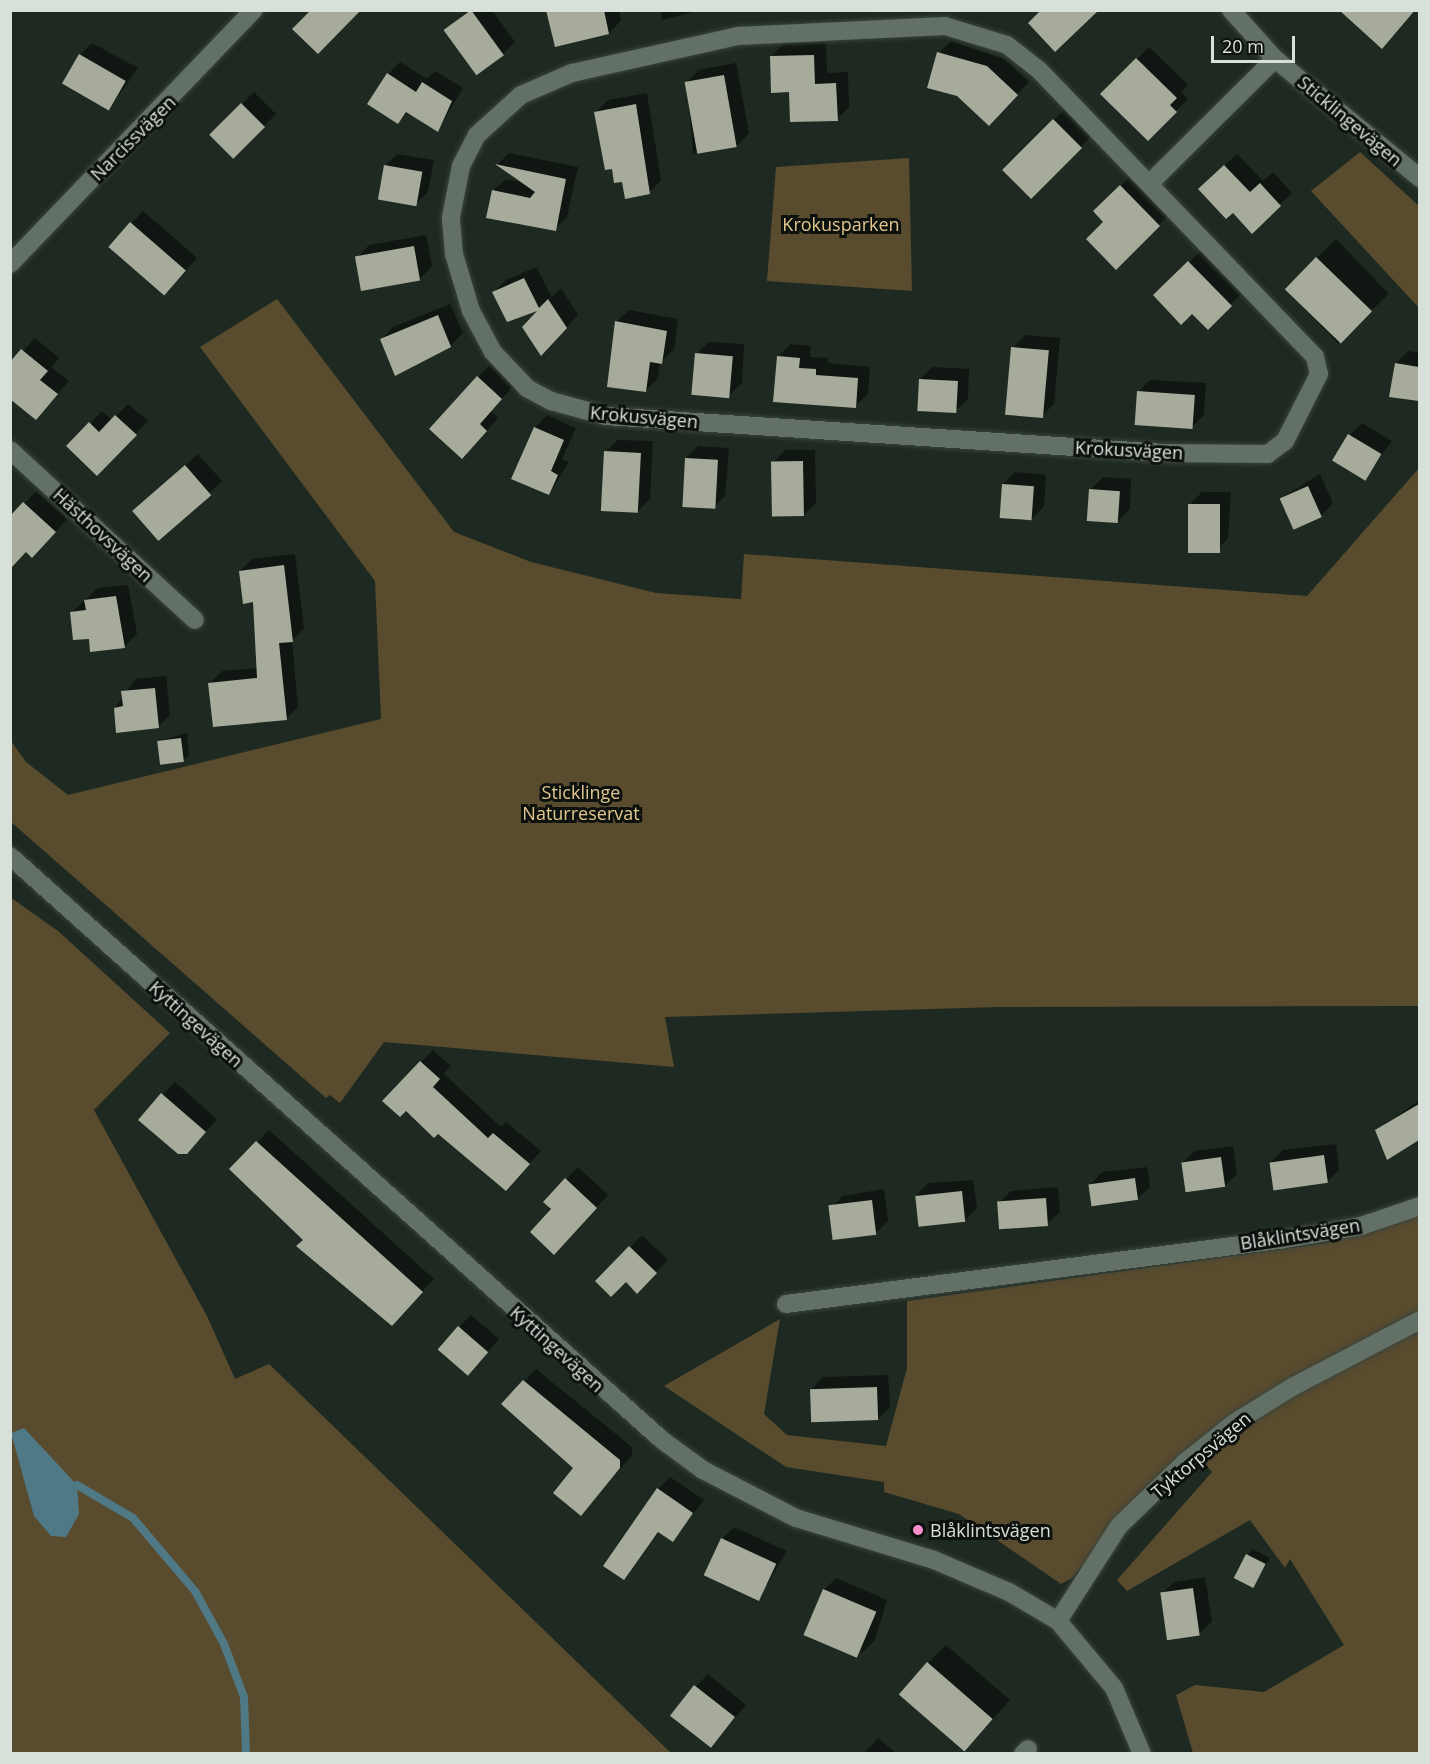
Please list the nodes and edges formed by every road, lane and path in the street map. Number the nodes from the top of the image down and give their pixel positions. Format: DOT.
graph roads {
  1 [pos="255,10"];
  2 [pos="1231,10"];
  3 [pos="1275,59"];
  4 [pos="1419,178"];
  5 [pos="1150,183"];
  6 [pos="10,264"];
  7 [pos="10,450"];
  8 [pos="195,620"];
  9 [pos="10,856"];
  10 [pos="1419,1206"];
  11 [pos="786,1304"];
  12 [pos="1419,1320"];
  13 [pos="1058,1621"];
  14 [pos="1142,1754"];
  1 -- 6 [label="street, Narcissvägen"];
  2 -- 3 [label="street, Sticklingevägen"];
  3 -- 4 [label="street, Sticklingevägen"];
  3 -- 5 [label="street"];
  5 -- 5 [label="street, Krokusvägen"];
  7 -- 8 [label="street, Hästhovsvägen"];
  9 -- 13 [label="street, Kyttingevägen"];
  10 -- 11 [label="street, Blåklintsvägen"];
  12 -- 13 [label="street, Tyktorpsvägen"];
  13 -- 14 [label="street, Kyttingevägen"];
}
